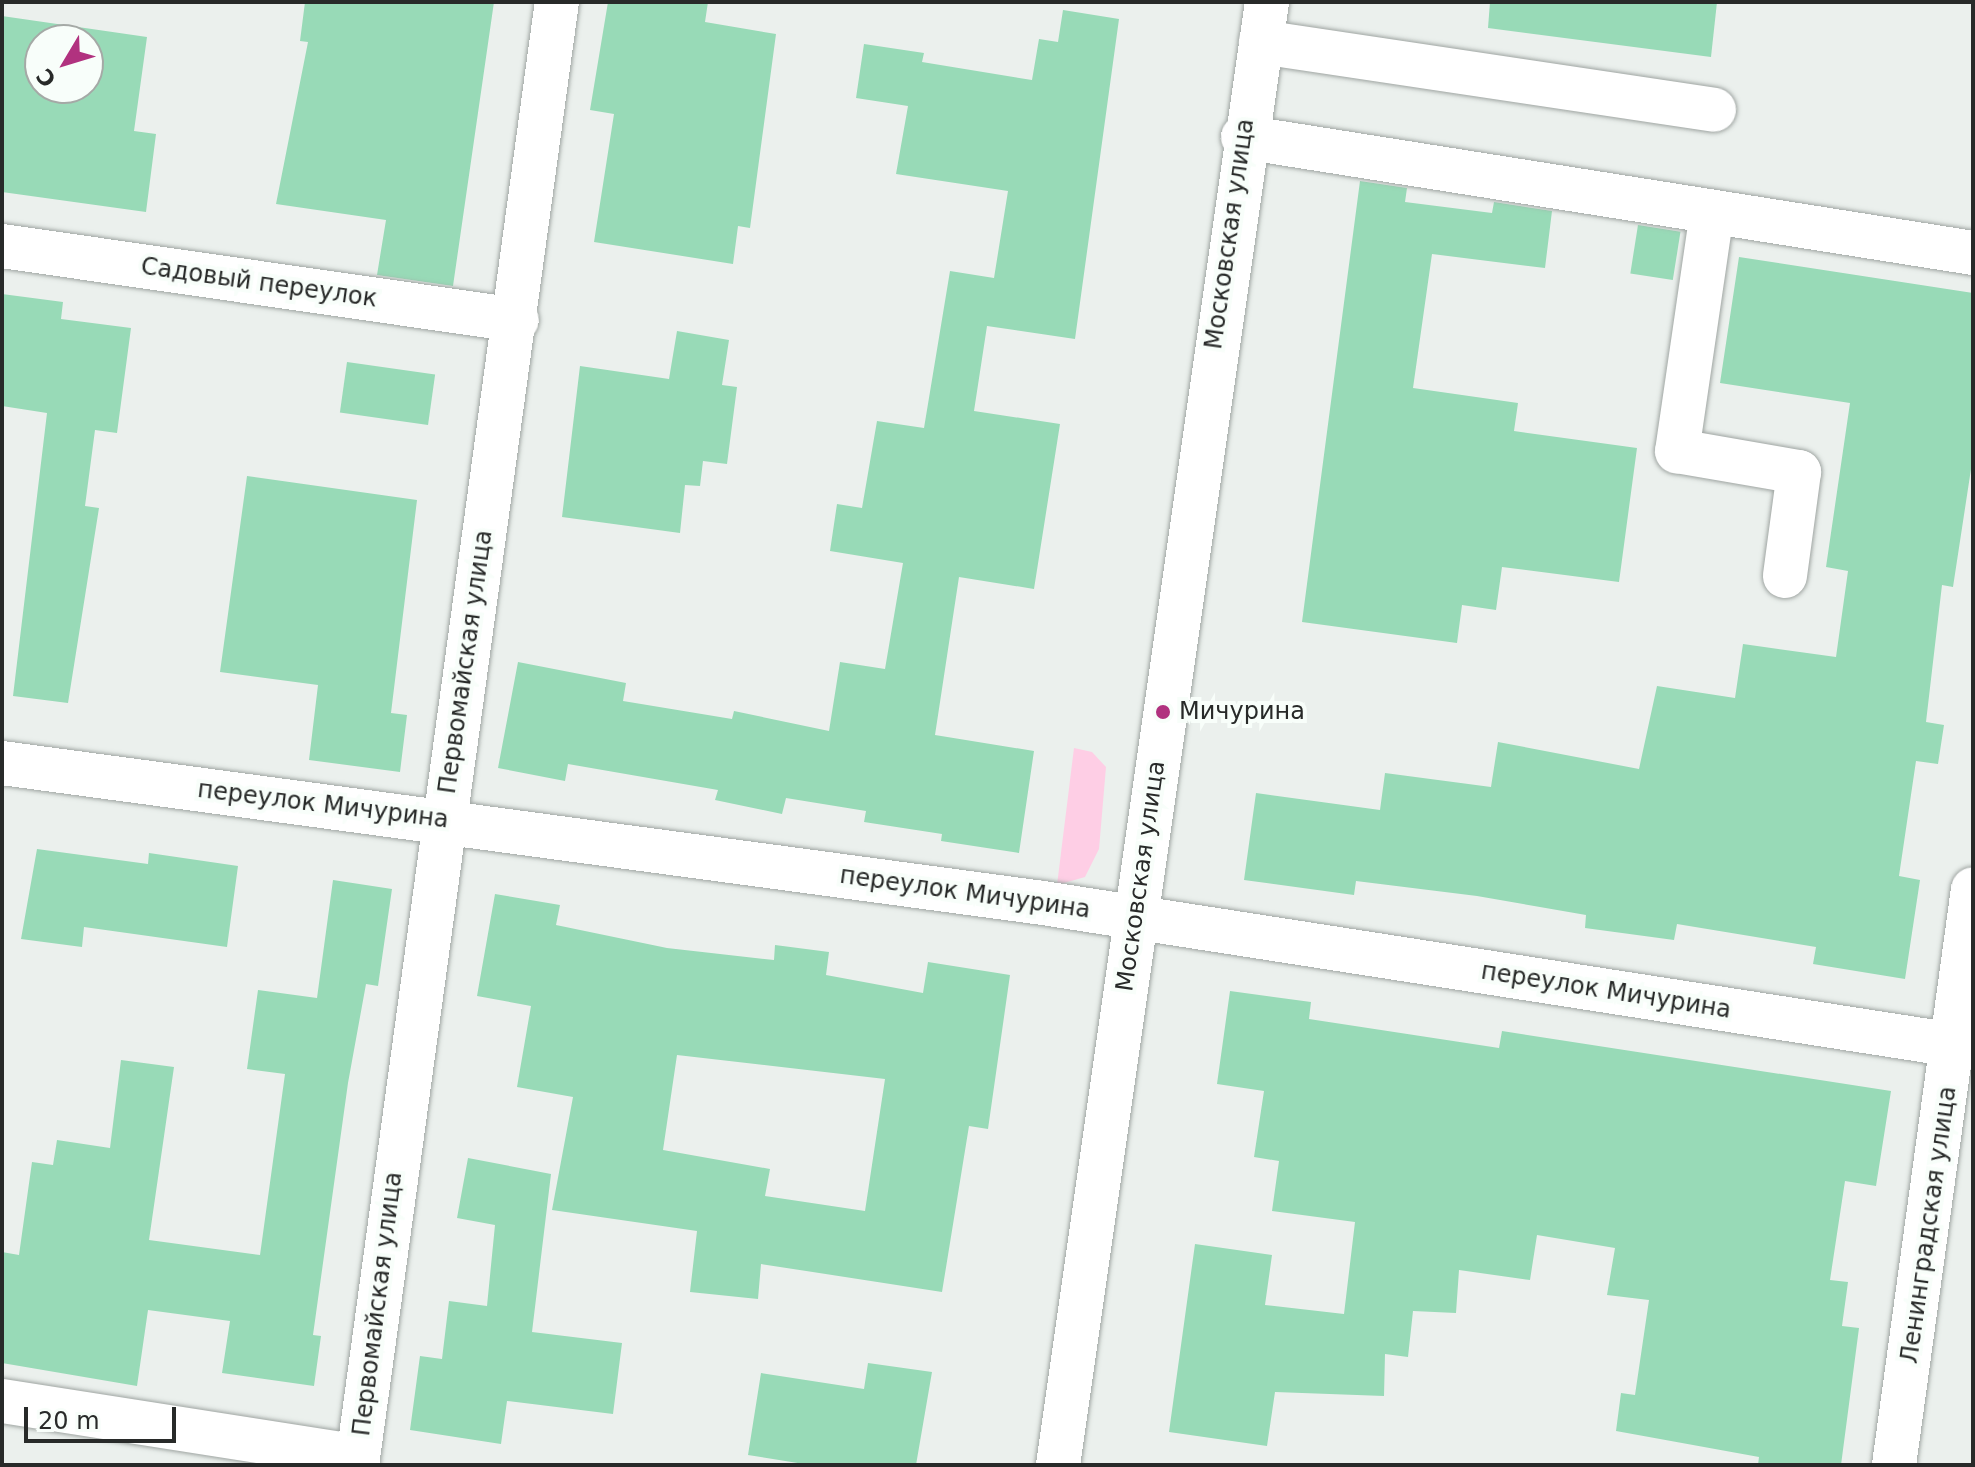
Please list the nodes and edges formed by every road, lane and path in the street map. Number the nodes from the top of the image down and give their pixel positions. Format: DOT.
graph roads {
  1 [pos="557,2"];
  2 [pos="1264,22"];
  3 [pos="1714,110"];
  4 [pos="1243,137"];
  5 [pos="1712,212"];
  6 [pos="2,246"];
  7 [pos="1973,253"];
  8 [pos="517,320"];
  9 [pos="1785,576"];
  10 [pos="2,763"];
  11 [pos="442,820"];
  12 [pos="1973,889"];
  13 [pos="1134,918"];
  14 [pos="1964,1047"];
  15 [pos="2,1401"];
  16 [pos="358,1461"];
  17 [pos="1058,1465"];
  18 [pos="1894,1465"];
  1 -- 8 [label="street, Первомайская улица"];
  2 -- 3 [label="street"];
  2 -- 4 [label="street, Московская улица"];
  4 -- 5 [label="street"];
  4 -- 13 [label="street, Московская улица"];
  5 -- 7 [label="street"];
  5 -- 9 [label="street"];
  6 -- 8 [label="street, Садовый переулок"];
  8 -- 11 [label="street, Первомайская улица"];
  10 -- 11 [label="street, переулок Мичурина"];
  11 -- 13 [label="street, переулок Мичурина"];
  11 -- 16 [label="street, Первомайская улица"];
  12 -- 14 [label="street, Ленинградская улица"];
  13 -- 14 [label="street, переулок Мичурина"];
  13 -- 17 [label="street, Московская улица"];
  14 -- 18 [label="street, Ленинградская улица"];
  15 -- 16 [label="street"];
}
